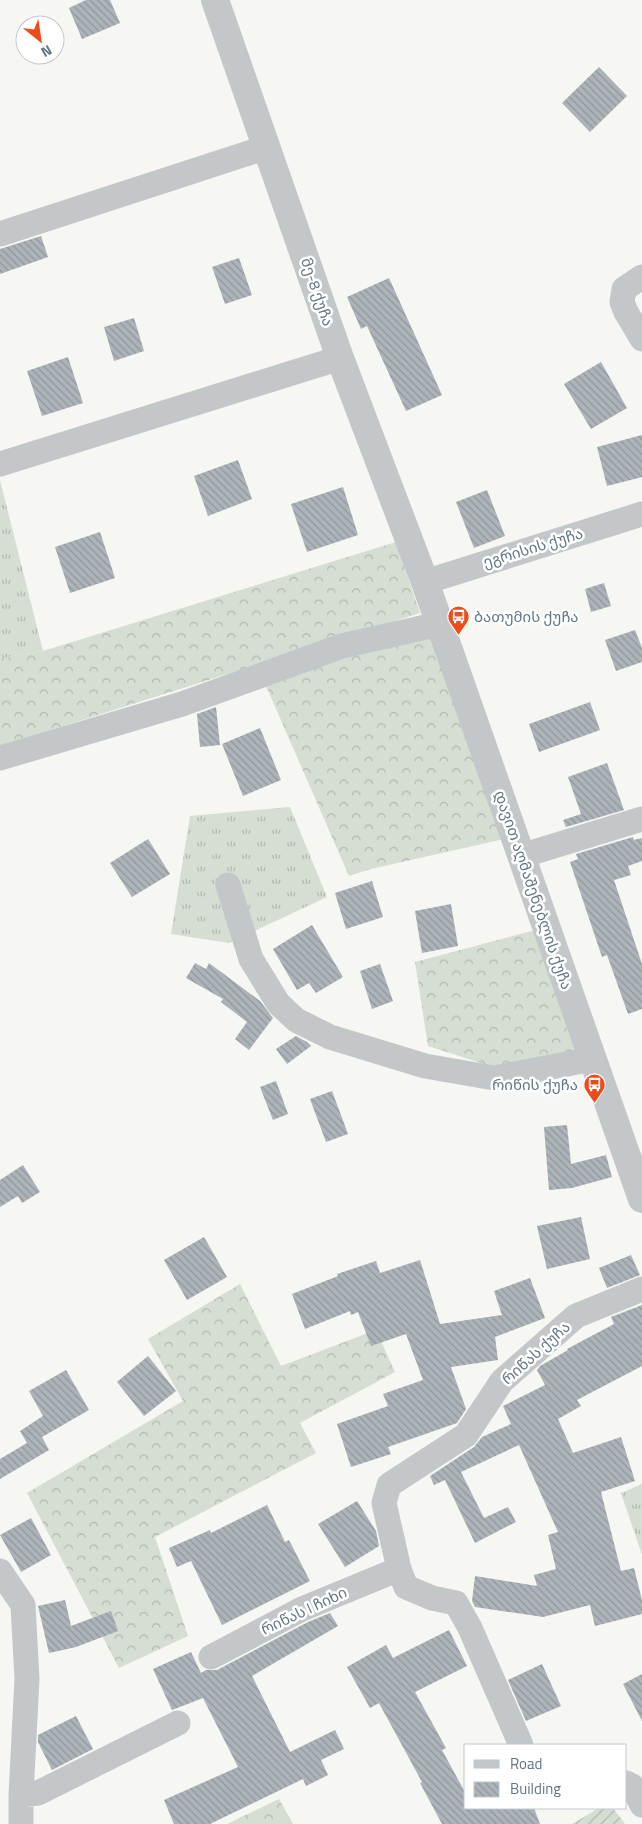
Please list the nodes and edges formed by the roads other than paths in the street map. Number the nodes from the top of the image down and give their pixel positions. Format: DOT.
graph roads {
  1 [pos="215,0"];
  2 [pos="267,146"];
  3 [pos="0,234"];
  4 [pos="642,277"];
  5 [pos="642,339"];
  6 [pos="340,358"];
  7 [pos="0,464"];
  8 [pos="642,514"];
  9 [pos="425,582"];
  10 [pos="440,624"];
  11 [pos="0,758"];
  12 [pos="642,819"];
  13 [pos="521,856"];
  14 [pos="228,885"];
  15 [pos="593,1059"];
  16 [pos="641,1193"];
  17 [pos="642,1289"];
  18 [pos="398,1569"];
  19 [pos="0,1571"];
  20 [pos="211,1657"];
  21 [pos="178,1723"];
  22 [pos="521,1744"];
  23 [pos="627,1783"];
  24 [pos="21,1795"];
  25 [pos="642,1805"];
  26 [pos="21,1824"];
  1 -- 2 [label="street, მე-8 ქუჩა"];
  2 -- 3 [label="street"];
  2 -- 6 [label="street, მე-8 ქუჩა"];
  4 -- 5 [label="street"];
  6 -- 7 [label="street"];
  6 -- 9 [label="street, მე-8 ქუჩა"];
  8 -- 9 [label="street, ეგრისის ქუჩა"];
  9 -- 10 [label="street, დავით აღმაშენებლის ქუჩა"];
  10 -- 11 [label="street"];
  10 -- 13 [label="street, დავით აღმაშენებლის ქუჩა"];
  12 -- 13 [label="street"];
  13 -- 15 [label="street, დავით აღმაშენებლის ქუჩა"];
  14 -- 15 [label="street"];
  15 -- 16 [label="street, დავით აღმაშენებლის ქუჩა"];
  17 -- 18 [label="street, რიწას ქუჩა"];
  18 -- 20 [label="street, რიწას I ჩიხი"];
  18 -- 22 [label="street, რიწას ქუჩა"];
  19 -- 24 [label="street"];
  21 -- 24 [label="street"];
  23 -- 25 [label="street"];
  24 -- 26 [label="street"];
}
